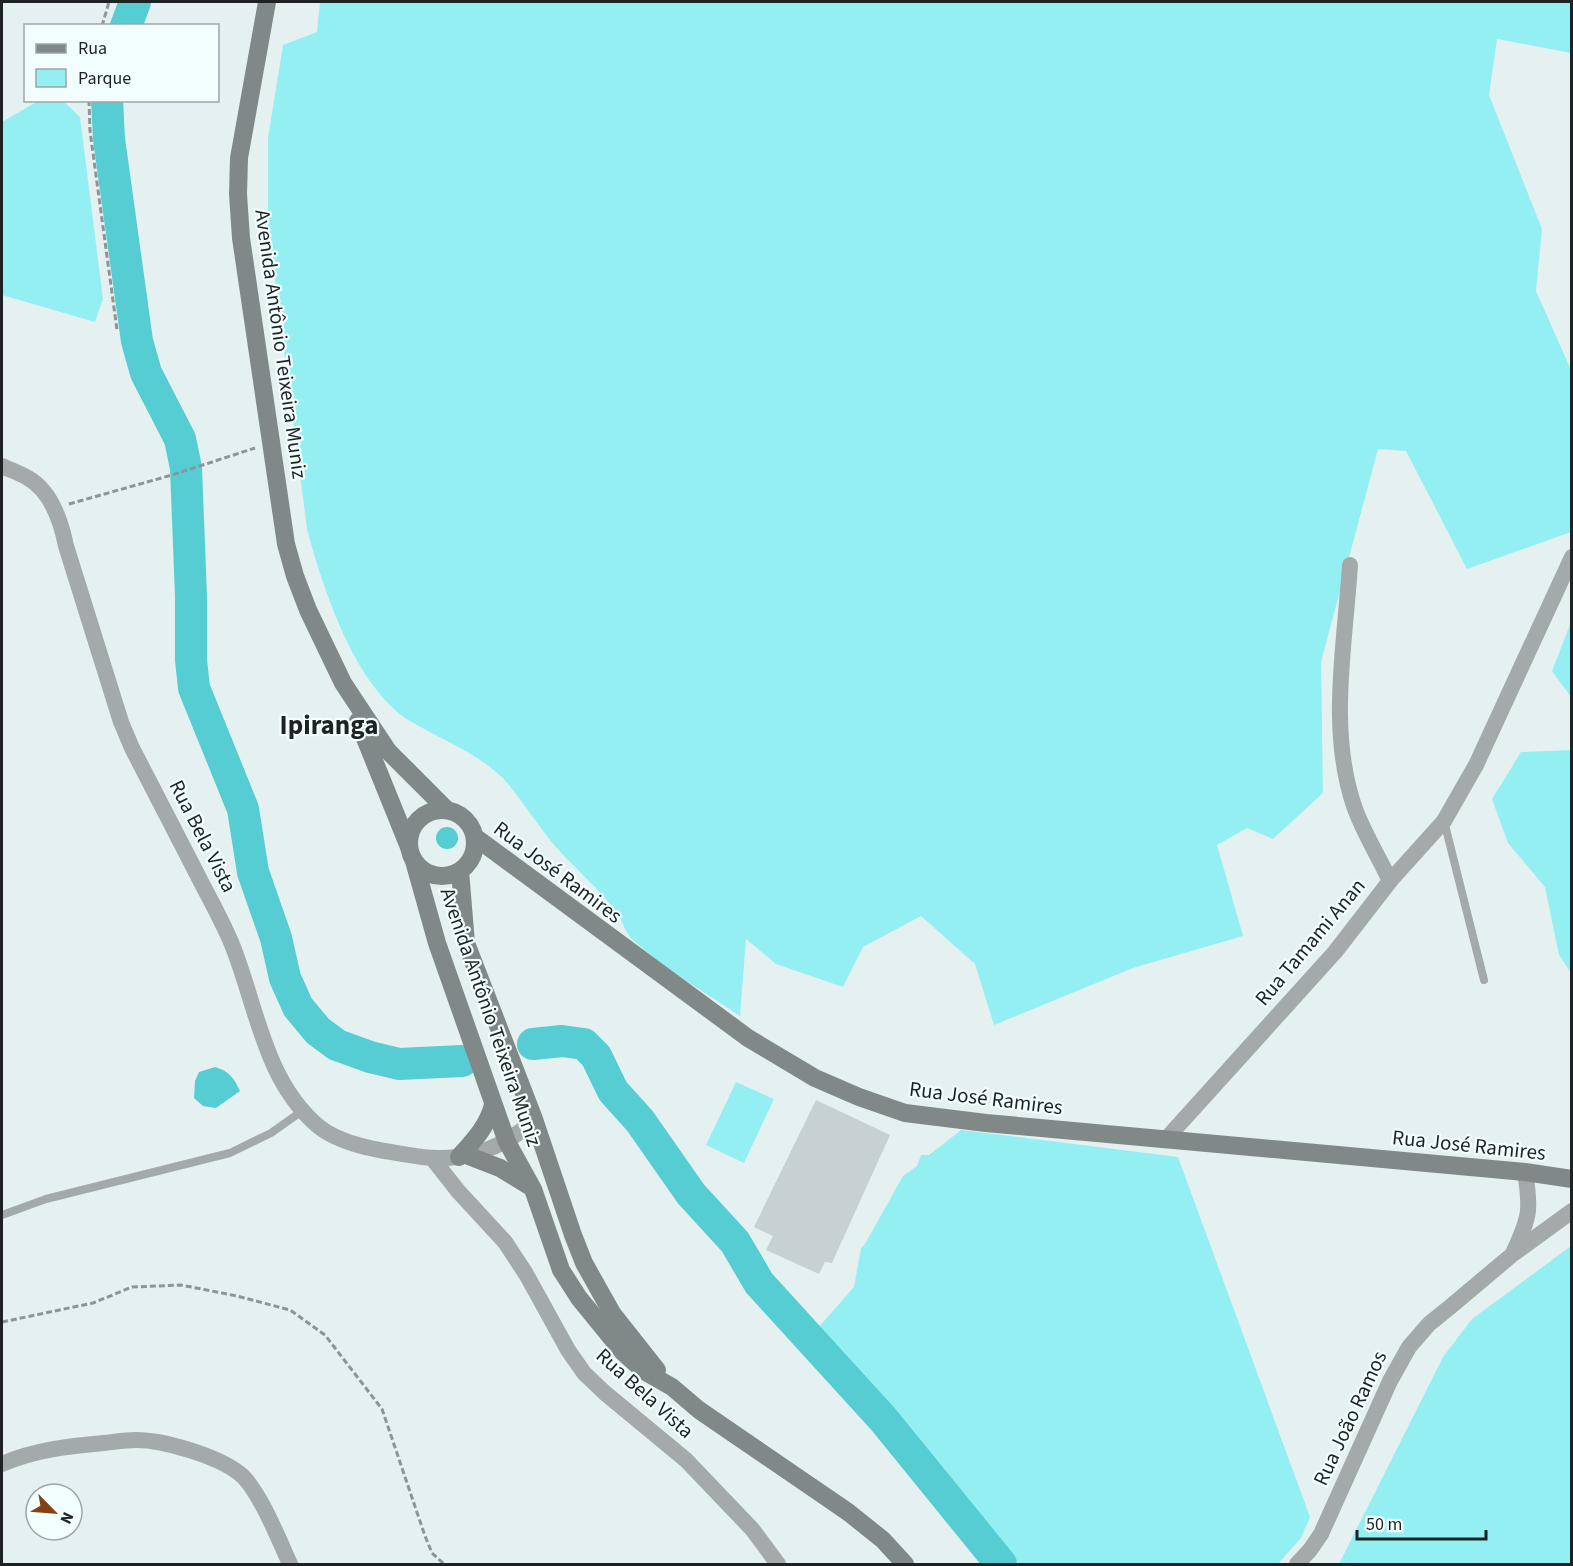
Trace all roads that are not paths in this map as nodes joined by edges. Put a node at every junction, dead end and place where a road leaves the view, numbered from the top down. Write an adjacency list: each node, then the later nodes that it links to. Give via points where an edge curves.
1 (267, 2): 5 (main road, Avenida Antônio Teixeira Muniz, via 239,158 241,238 286,544 313,620)
2 (2, 466): 14 (street, Rua Bela Vista, via 29,478 44,492 62,525 121,722 233,947 262,1039 284,1085)
3 (1572, 557): 7 (street, Rua Tamami Anan, via 1476,765)
4 (1350, 565): 11 (street, via 1341,737 1355,808)
5 (343, 683): 6 (main road, Avenida Antônio Teixeira Muniz, via 388,752); 9 (main road, Avenida Antônio Teixeira Muniz)
6 (447, 810): 8 (main road, Avenida Antônio Teixeira Muniz, via 466,822); 9 (main road, via 423,816 413,828)
7 (1444, 821): 11 (street, Rua Tamami Anan); 12 (lane)
8 (475, 837): 10 (main road, Avenida Antônio Teixeira Muniz, via 473,854); 16 (main road, Rua José Ramires, via 748,1038 815,1078 905,1113)
9 (411, 854): 10 (main road, Avenida Antônio Teixeira Muniz, via 424,871 435,876); 13 (main road, Avenida Antônio Teixeira Muniz)
10 (460, 871): 15 (main road, Avenida Antônio Teixeira Muniz, via 466,942)
11 (1390, 881): 16 (street, Rua Tamami Anan, via 1335,952)
12 (1484, 980)
13 (493, 1105): 17 (main road, Avenida Antônio Teixeira Muniz); 18 (main road, via 489,1120)
14 (302, 1111): 19 (street, Rua Bela Vista, via 320,1128 346,1141); 24 (lane, via 271,1133 230,1153 46,1199)
15 (534, 1119): 17 (street, Rua Bela Vista); 26 (main road, Avenida Antônio Teixeira Muniz, via 584,1263 612,1313)
16 (1166, 1139): 20 (main road, Rua José Ramires)
17 (507, 1142): 18 (street, Rua Bela Vista); 22 (main road, Avenida Antônio Teixeira Muniz)
18 (464, 1156): 19 (street, Rua Bela Vista); 22 (main road, via 500,1168)
19 (432, 1158): 29 (street, Rua Bela Vista, via 505,1242 584,1373 686,1460 752,1529)
20 (1525, 1172): 21 (main road, Rua José Ramires); 25 (street, Rua João Ramos, via 1529,1217)
21 (1572, 1179)
22 (533, 1189): 26 (main road, Avenida Antônio Teixeira Muniz, via 561,1270 579,1298 623,1352 644,1371)
23 (1572, 1211): 25 (street, Rua João Ramos)
24 (2, 1215)
25 (1513, 1254): 31 (street, Rua João Ramos, via 1429,1324 1409,1347 1321,1534)
26 (672, 1387): 30 (main road, Avenida Antônio Teixeira Muniz, via 699,1410 848,1512)
27 (2, 1464): 28 (street, via 24,1455 73,1446 135,1440 168,1443 240,1473 260,1500)
28 (290, 1564)
29 (778, 1564)
30 (905, 1564)
31 (1298, 1564)

